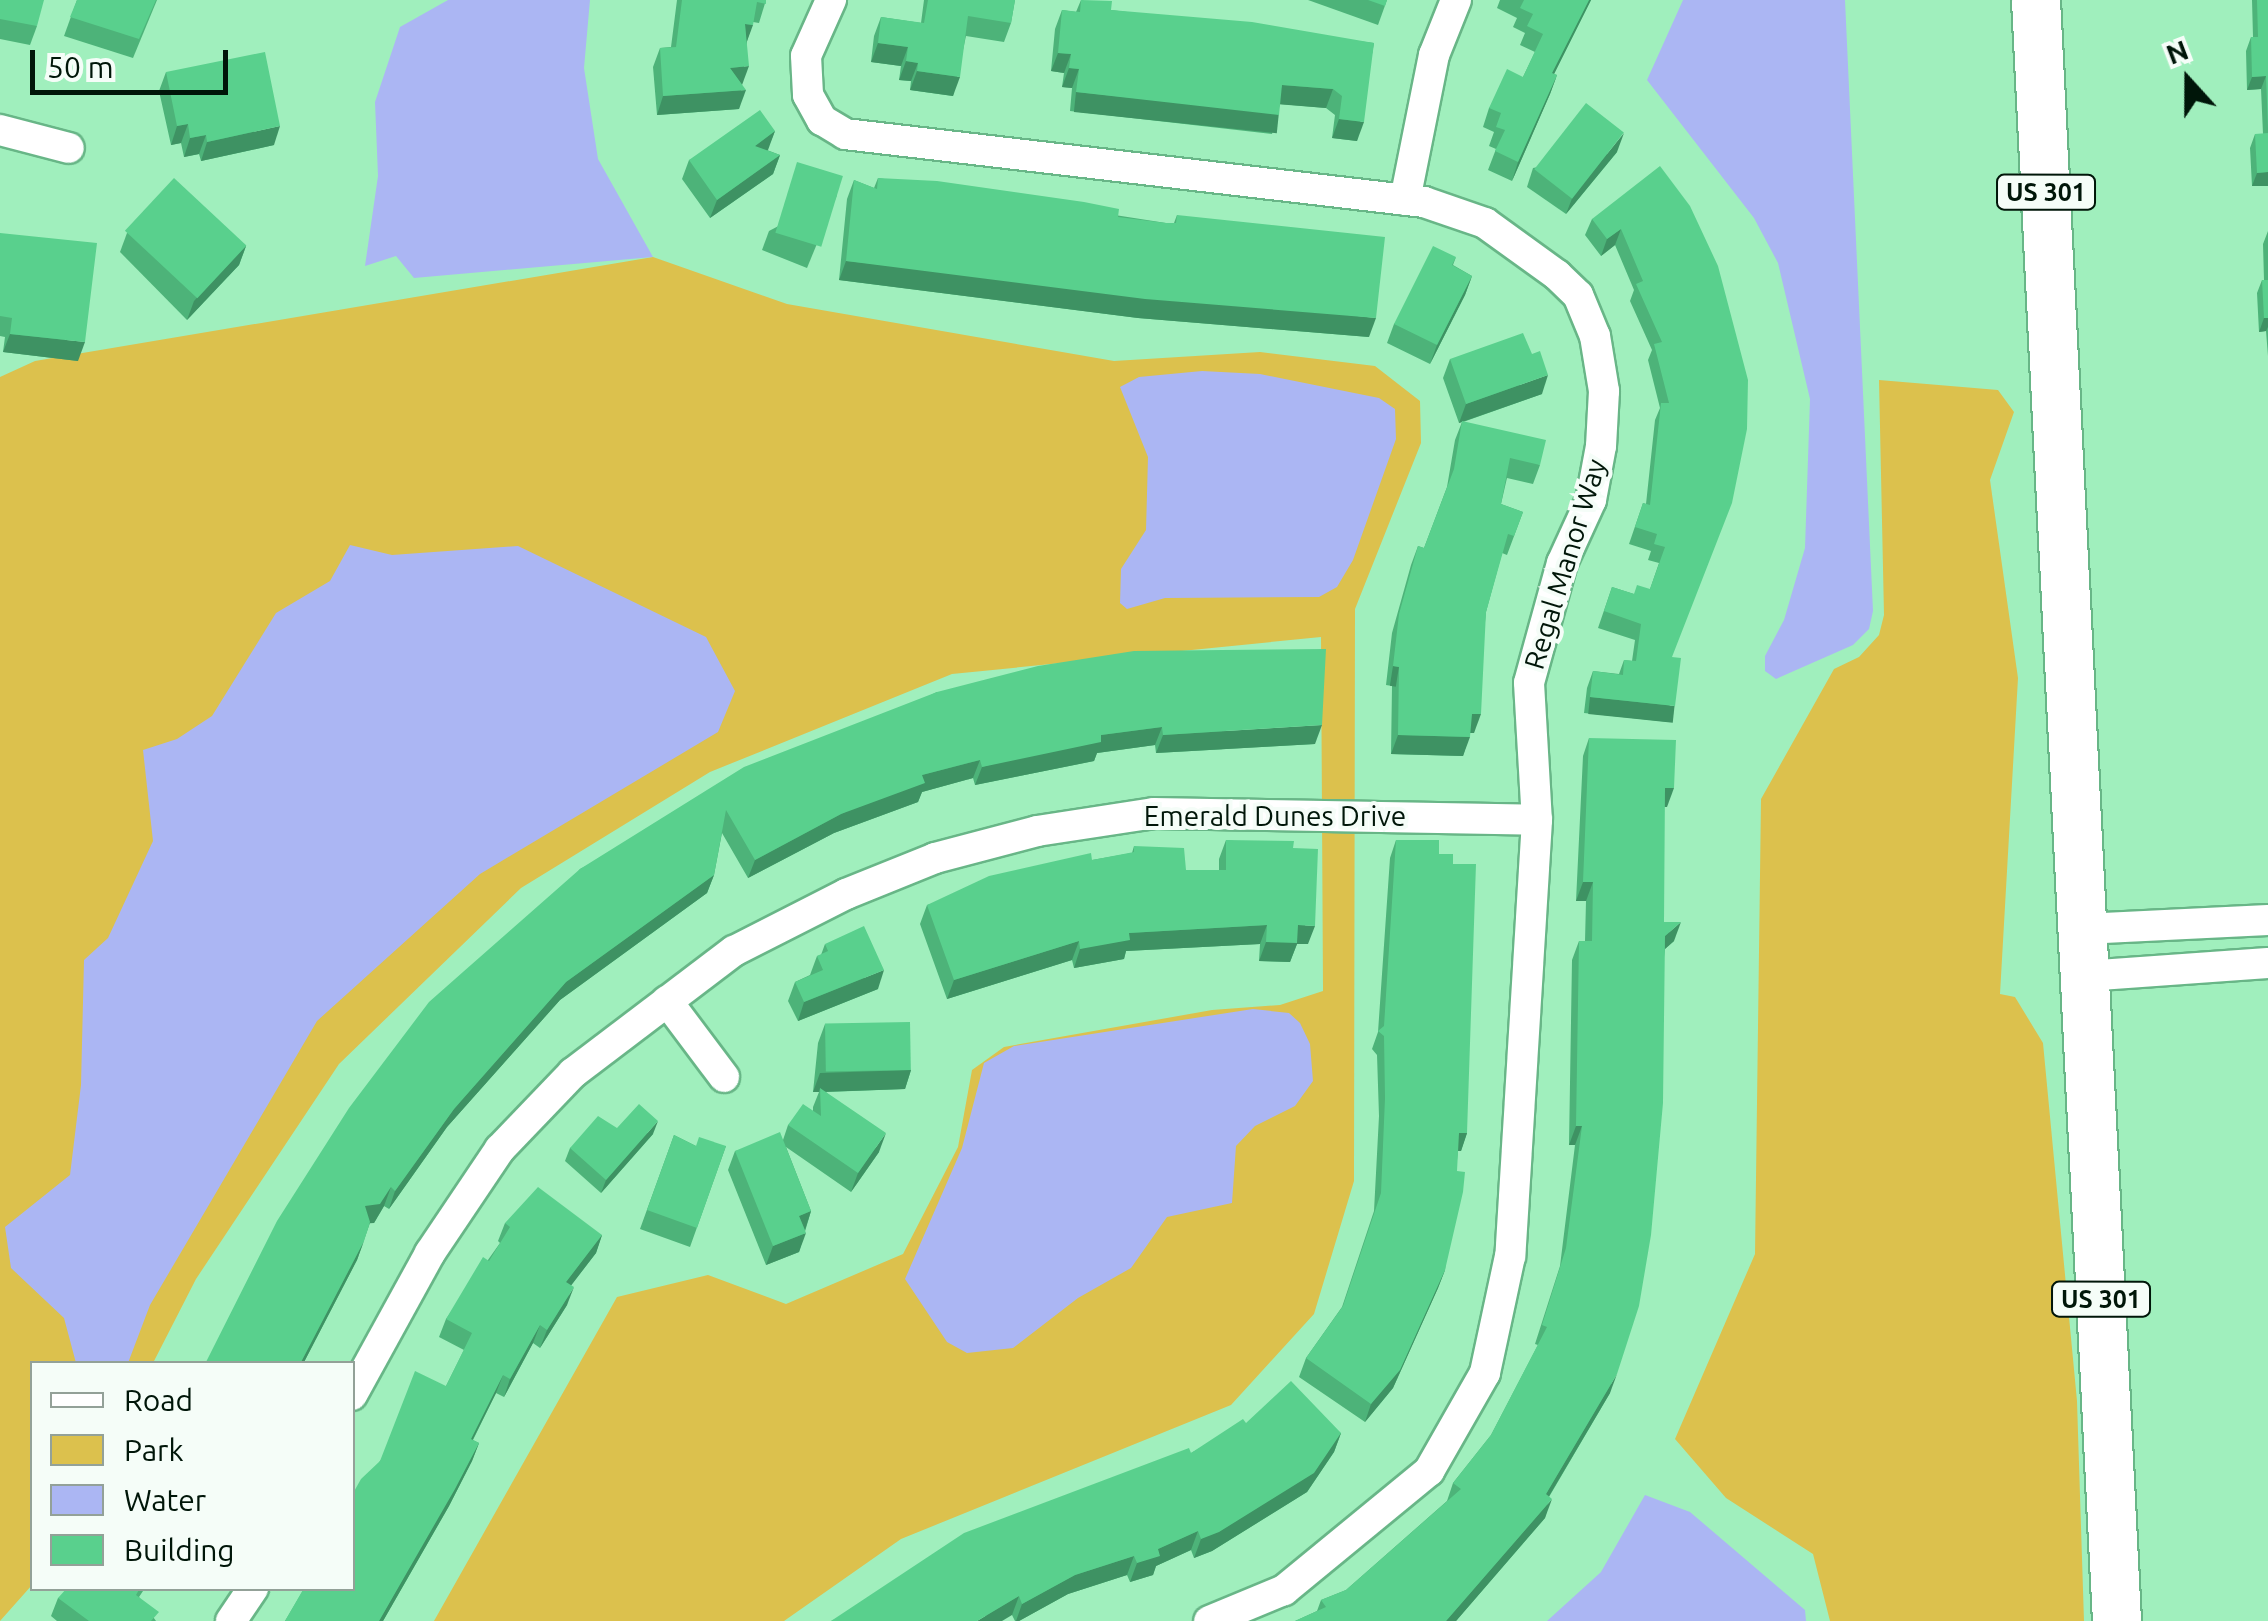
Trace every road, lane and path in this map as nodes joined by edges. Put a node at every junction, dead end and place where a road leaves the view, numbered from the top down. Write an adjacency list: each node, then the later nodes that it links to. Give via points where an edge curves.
1 (831, 0): 6 (street, Regal Manor Way, via 806,56 808,95 822,120 845,134)
2 (1456, 0): 6 (street, via 1434,55)
3 (2036, 0): 9 (main road, US 301)
4 (0, 130): 5 (street)
5 (69, 148)
6 (1405, 200): 7 (street, Regal Manor Way, via 1485,223 1578,295 1595,336 1604,391 1591,500 1562,563 1529,683)
7 (1537, 820): 12 (street, Emerald Dunes Drive, via 1154,813 1037,831 934,858 846,894 734,951); 17 (street, Regal Manor Way, via 1510,1256 1485,1373 1429,1471 1284,1590)
8 (2268, 920): 9 (street)
9 (2083, 930): 11 (main road, US 301)
10 (2268, 963): 11 (street)
11 (2085, 976): 18 (main road, US 301)
12 (667, 1001): 13 (street); 14 (street, Emerald Dunes Drive, via 573,1073 500,1149 430,1253)
13 (724, 1077)
14 (355, 1390)
15 (251, 1591): 16 (street)
16 (231, 1621)
17 (1209, 1621)
18 (2117, 1621)

